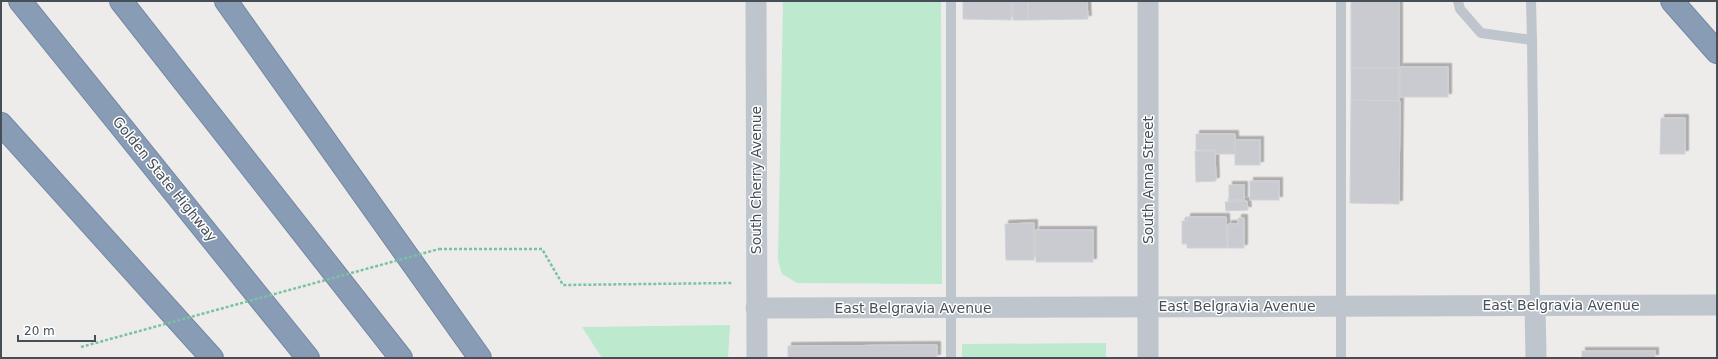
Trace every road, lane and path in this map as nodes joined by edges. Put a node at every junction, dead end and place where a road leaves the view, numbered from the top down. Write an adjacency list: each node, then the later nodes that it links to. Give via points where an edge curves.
1 (20, 1): 23 (highway, Golden State Highway)
2 (121, 1): 24 (highway)
3 (226, 1): 25 (highway)
4 (756, 1): 14 (street, South Cherry Avenue)
5 (951, 1): 20 (lane)
6 (1148, 1): 18 (street, South Anna Street)
7 (1341, 1): 16 (lane)
8 (1458, 1): 11 (lane, via 1460,9 1481,33)
9 (1531, 1): 11 (lane)
10 (1672, 1): 12 (highway)
11 (1532, 40): 17 (lane)
12 (1717, 52)
13 (1, 124): 22 (highway)
14 (756, 283): 19 (street, South Cherry Avenue); 21 (path, bridge, via 563,285 542,249 439,249)
15 (1717, 305): 17 (street, East Belgravia Avenue)
16 (1341, 306): 17 (street, East Belgravia Avenue); 18 (street, East Belgravia Avenue); 29 (lane)
17 (1536, 306): 30 (street)
18 (1148, 307): 20 (street, East Belgravia Avenue); 28 (street, South Anna Street)
19 (756, 308): 20 (street, East Belgravia Avenue); 26 (street, South Cherry Avenue)
20 (952, 308): 27 (lane)
21 (81, 347)
22 (212, 358)
23 (308, 358)
24 (401, 358)
25 (480, 358)
26 (757, 358)
27 (951, 358)
28 (1148, 358)
29 (1341, 358)
30 (1536, 358)

